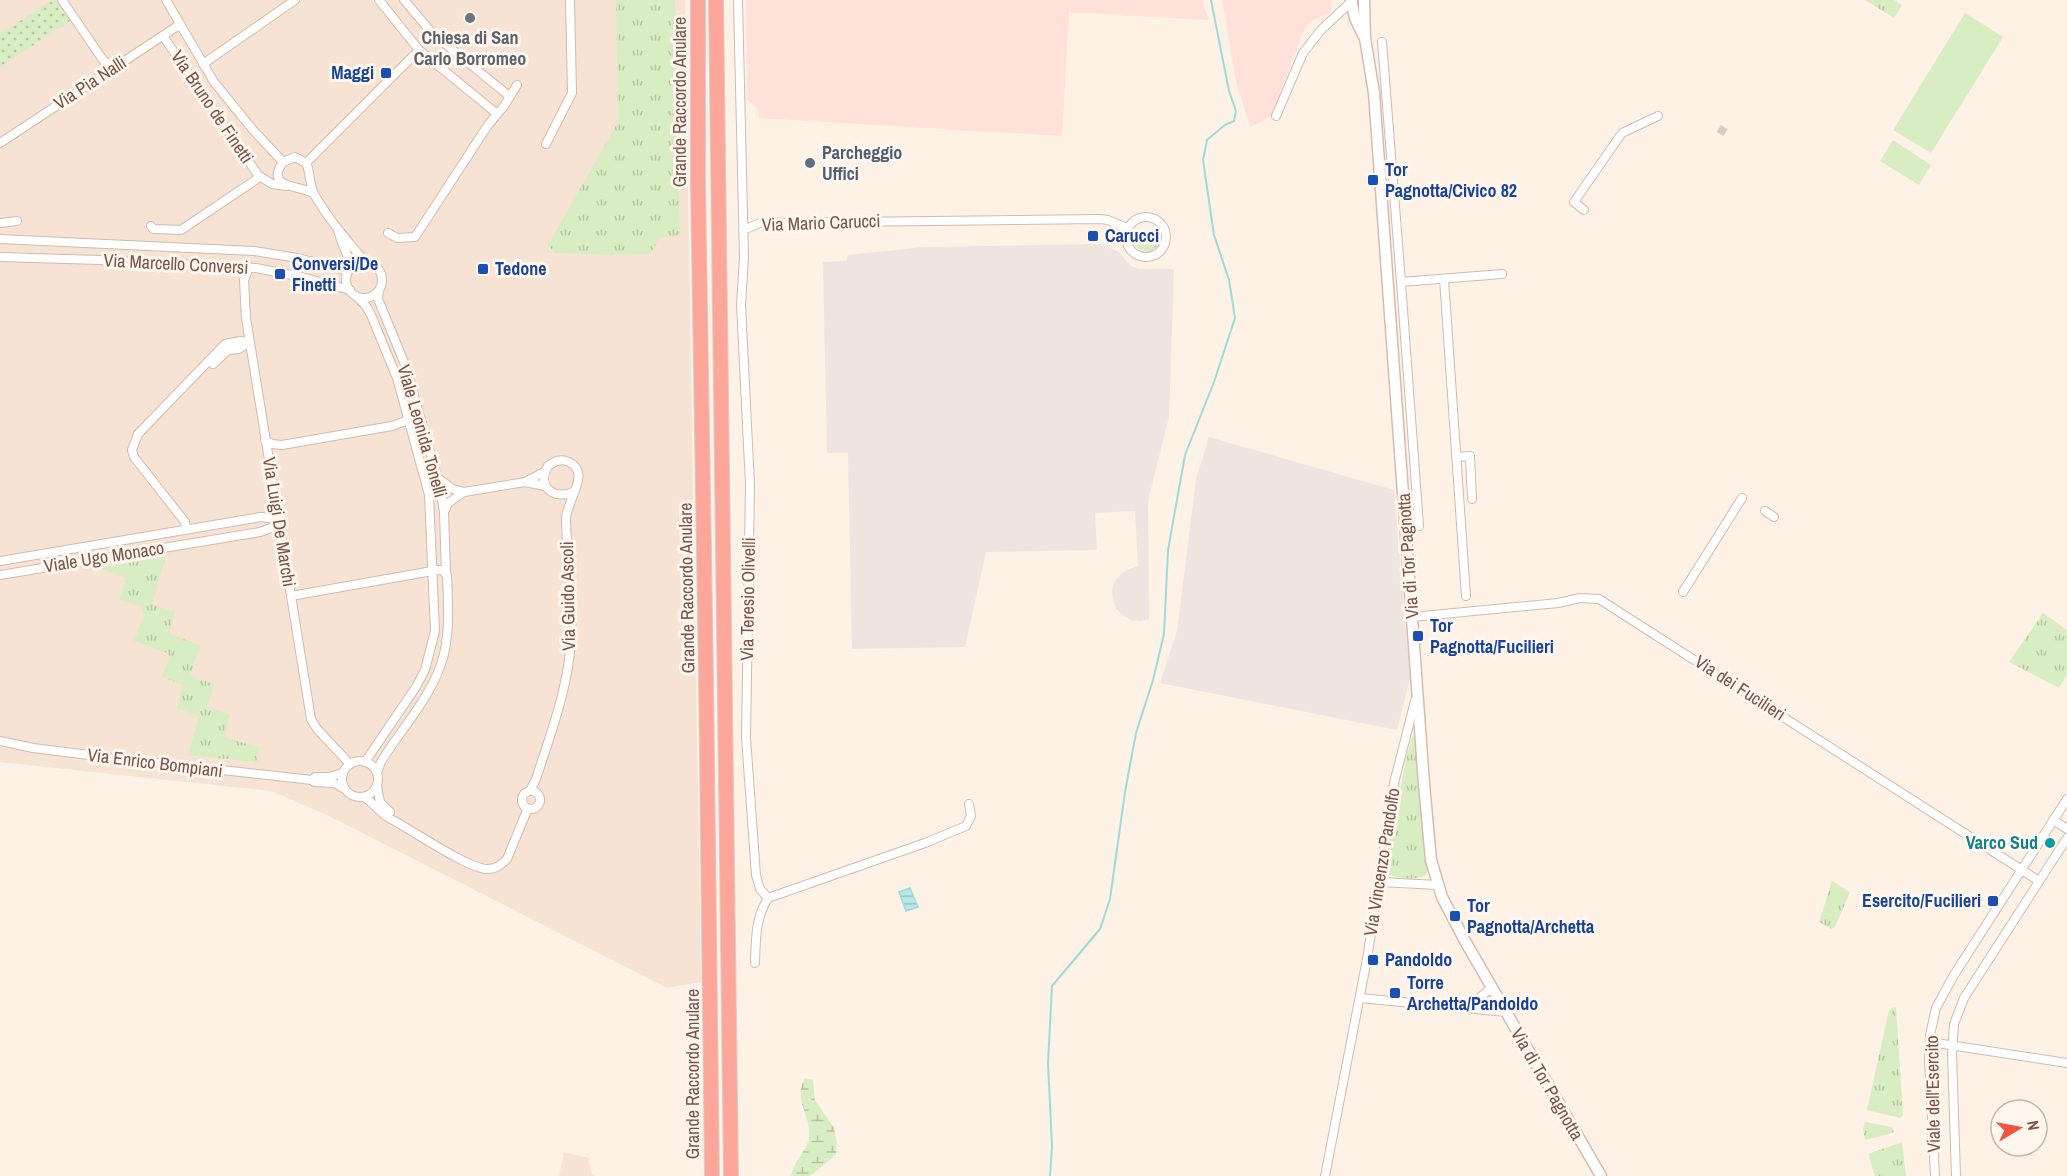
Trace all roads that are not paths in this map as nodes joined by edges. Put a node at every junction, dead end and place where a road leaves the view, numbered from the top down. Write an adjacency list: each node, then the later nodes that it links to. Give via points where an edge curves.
1 (62, 0): 18 (street, via 103,60)
2 (166, 0): 12 (street, Via Bruno de Finetti)
3 (295, 0): 17 (street)
4 (379, 0): 16 (street)
5 (404, 0): 20 (street, via 432,33)
6 (570, 0): 25 (street, via 571,97)
7 (698, 0): 118 (highway, Grande Raccordo Anulare)
8 (716, 0): 119 (highway, Grande Raccordo Anulare)
9 (738, 0): 39 (street, Via Mario Carucci)
10 (1364, 0): 14 (street, Via di Tor Pagnotta)
11 (1352, 1): 14 (street, Via di Tor Pagnotta); 22 (street, via 1303,53)
12 (181, 26): 13 (street, Via Pia Nalli); 17 (street, Via Bruno de Finetti)
13 (163, 36): 18 (street, Via Pia Nalli); 28 (street, Via Bruno de Finetti)
14 (1365, 38): 86 (street, Via di Tor Pagnotta, via 1374,93)
15 (1382, 42): 48 (street)
16 (419, 50): 21 (street); 27 (street)
17 (203, 64): 26 (street, Via Bruno de Finetti, via 229,101)
18 (114, 66): 24 (street, Via Pia Nalli)
19 (517, 85): 20 (street)
20 (509, 96): 21 (street)
21 (496, 113): 40 (street, via 415,237)
22 (1276, 116)
23 (1658, 116): 33 (street, via 1622,133 1574,202)
24 (0, 143)
25 (546, 144)
26 (283, 162): 27 (street, Via Bruno de Finetti, via 295,157); 30 (street, Via Bruno de Finetti, via 278,170 280,180)
27 (306, 163): 29 (street, Via Bruno de Finetti)
28 (260, 177): 30 (street, Via Bruno de Finetti); 36 (street, Via Bruno de Finetti, via 181,230)
29 (309, 177): 31 (street); 32 (street, Via Bruno de Finetti)
30 (287, 186): 31 (street, Via Bruno de Finetti)
31 (301, 187): 32 (street, Via Bruno de Finetti)
32 (313, 193): 38 (street, Via Bruno de Finetti)
33 (1584, 210)
34 (17, 221): 35 (street)
35 (0, 223)
36 (151, 226)
37 (1127, 228): 37 (street, via 1127,244 1136,255 1151,257 1163,248 1166,232 1156,219 1139,218); 39 (street, Via Mario Carucci, via 1093,219 760,222)
38 (338, 230): 43 (street, Via Bruno de Finetti); 45 (street, Via Bruno de Finetti, via 348,251)
39 (743, 230): 109 (street, Via Teresio Olivelli, via 741,313 750,485 746,738 756,875)
40 (388, 233)
41 (0, 239): 45 (street, Via Marcello Conversi, via 254,251)
42 (0, 257): 44 (street, Via Marcello Conversi)
43 (365, 262): 45 (street); 50 (street, via 375,265 381,274)
44 (249, 267): 49 (street, Via Marcello Conversi, via 294,274); 52 (street, Via Luigi De Marchi, via 243,301)
45 (350, 269): 49 (street, via 346,280)
46 (1502, 274): 47 (street)
47 (1444, 279): 48 (street); 56 (street)
48 (1401, 282): 71 (street)
49 (350, 290): 51 (street)
50 (379, 291): 51 (street, via 369,297); 54 (street, Viale Leonida Tonelli, via 378,298 406,367)
51 (357, 297): 53 (street, Viale Leonida Tonelli, via 371,315 397,378)
52 (249, 342): 55 (street, Via Luigi De Marchi); 73 (street, via 225,344 135,438 134,457 184,522)
53 (409, 420): 54 (street); 55 (street, via 282,446); 80 (street, Viale Leonida Tonelli, via 429,495)
54 (422, 423): 58 (street, Viale Leonida Tonelli)
55 (265, 440): 70 (street, Via Luigi De Marchi)
56 (1456, 457): 65 (street, via 1470,456); 85 (street)
57 (544, 472): 59 (street); 60 (street); 62 (street, via 560,460 573,465 579,478)
58 (438, 478): 61 (street); 67 (street, Viale Leonida Tonelli)
59 (525, 482): 60 (street); 61 (street)
60 (545, 486): 63 (street)
61 (464, 492): 67 (street, via 448,503)
62 (573, 492): 63 (street); 68 (street, Via Guido Ascoli)
63 (555, 495): 68 (street, Via Guido Ascoli)
64 (1742, 498): 83 (street)
65 (1472, 499)
66 (1765, 511): 69 (street)
67 (444, 512): 82 (street, Viale Leonida Tonelli)
68 (566, 516): 96 (street, Via Guido Ascoli, via 571,640 562,695)
69 (1774, 517)
70 (279, 522): 72 (street, Viale Ugo Monaco, via 261,517); 75 (street, Viale Ugo Monaco, via 267,530); 84 (street, Via Luigi De Marchi)
71 (1419, 526)
72 (205, 527): 73 (street, Viale Ugo Monaco); 75 (street)
73 (186, 530): 74 (street, Viale Ugo Monaco)
74 (133, 539): 76 (street, Viale Ugo Monaco); 77 (street)
75 (208, 540): 77 (street, Viale Ugo Monaco)
76 (59, 551): 78 (street, Viale Ugo Monaco); 79 (street)
77 (135, 552): 79 (street, Viale Ugo Monaco)
78 (0, 561)
79 (61, 564): 81 (street, Viale Ugo Monaco)
80 (434, 572): 82 (street, via 442,570); 84 (street); 89 (street, Viale Leonida Tonelli, via 435,631 425,670)
81 (0, 575)
82 (447, 575): 92 (street, Viale Leonida Tonelli, via 449,624 437,675)
83 (1683, 592)
84 (291, 596): 90 (street, Via Luigi De Marchi, via 311,719)
85 (1466, 596)
86 (1412, 617): 87 (street, Via di Tor Pagnotta); 105 (street, Via dei Fucilieri, via 1599,599)
87 (1418, 691): 107 (street, Via Vincenzo Pandolfo, via 1394,783); 108 (street, Via di Tor Pagnotta, via 1429,838)
88 (0, 741): 93 (street, Via Enrico Bompiani)
89 (365, 762): 90 (street); 92 (street)
90 (350, 764): 91 (street)
91 (343, 773): 93 (street, Via Enrico Bompiani); 95 (street)
92 (377, 773): 94 (street)
93 (312, 780): 95 (street, Via Enrico Bompiani)
94 (377, 786): 97 (street); 101 (street, via 380,802)
95 (345, 789): 97 (street, via 353,796)
96 (533, 792): 100 (street, via 523,798); 100 (street, via 540,800 534,809)
97 (364, 797): 101 (street)
98 (2067, 799): 102 (street, Viale dell'Esercito)
99 (969, 804): 109 (street, via 970,819 962,828)
100 (528, 808): 101 (street, via 507,859 488,869 465,861)
101 (393, 819)
102 (2053, 820): 103 (street); 105 (street, Viale dell'Esercito)
103 (2067, 829)
104 (2067, 838): 106 (street, Viale dell'Esercito)
105 (2021, 870): 106 (street, Via dei Fucilieri); 115 (street, Viale dell'Esercito, via 1941,997 1933,1016)
106 (2039, 881): 116 (street, Viale dell'Esercito, via 1961,1003)
107 (1380, 882): 108 (street); 112 (street, Via Vincenzo Pandolfo)
108 (1438, 885): 111 (street, Via di Tor Pagnotta)
109 (768, 898): 110 (street, via 756,923)
110 (755, 963)
111 (1491, 987): 113 (street); 114 (street, Via di Tor Pagnotta)
112 (1360, 999): 113 (street); 120 (street, Via Vincenzo Pandolfo)
113 (1467, 1009): 114 (street)
114 (1506, 1012): 121 (street, Via di Tor Pagnotta)
115 (1930, 1042): 116 (street); 122 (street, Viale dell'Esercito)
116 (1952, 1044): 117 (street); 123 (street, Viale dell'Esercito)
117 (2067, 1063)
118 (712, 1176)
119 (731, 1176)
120 (1325, 1176)
121 (1601, 1176)
122 (1935, 1176)
123 (1956, 1176)

